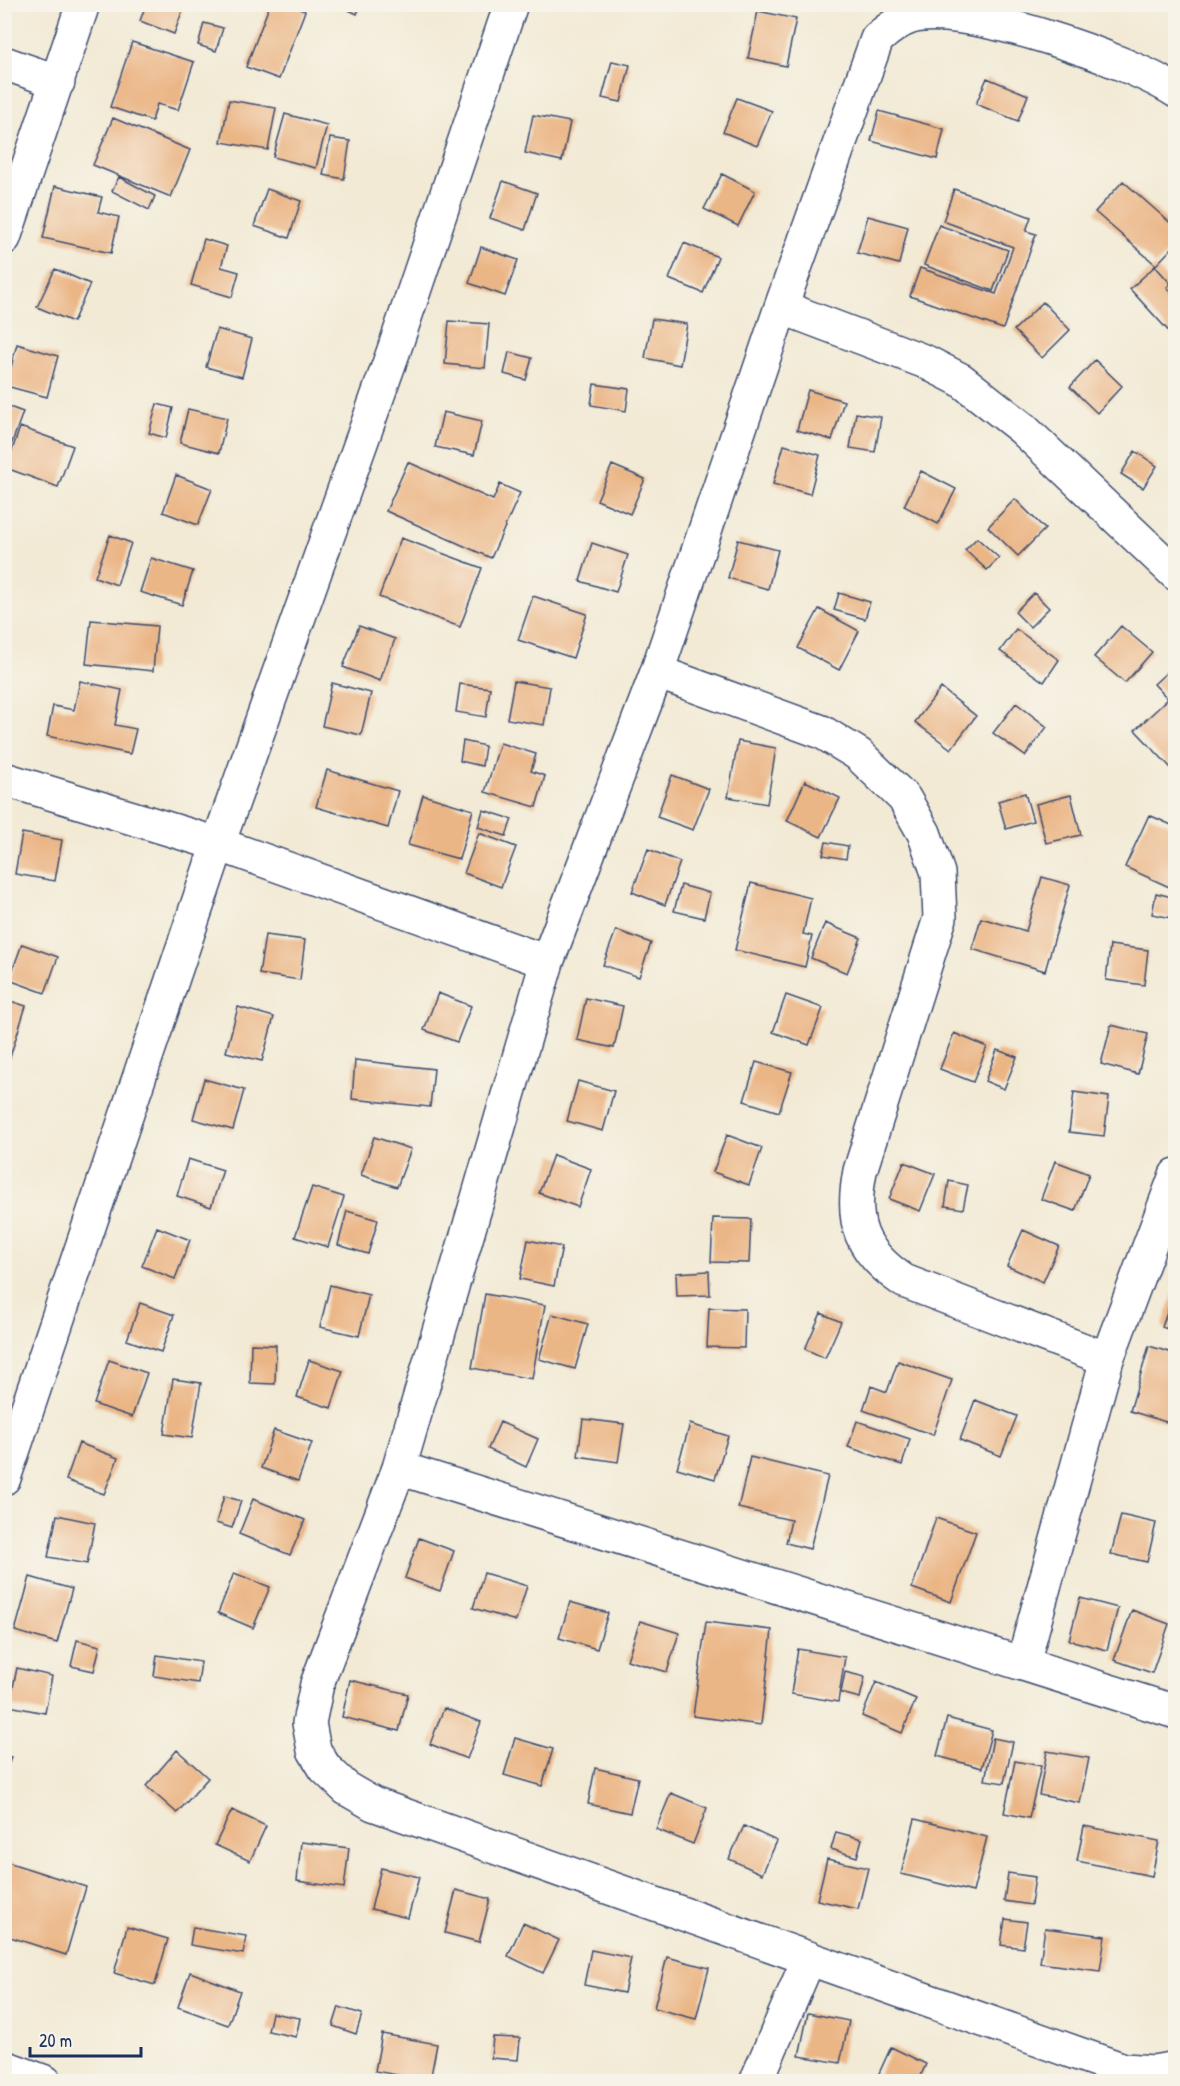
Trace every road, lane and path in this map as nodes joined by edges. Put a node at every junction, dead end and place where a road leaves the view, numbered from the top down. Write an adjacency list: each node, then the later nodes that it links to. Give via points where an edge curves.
1 (83, 4): 4 (street)
2 (511, 4): 11 (street, via 390,362)
3 (4, 63): 4 (street)
4 (58, 82): 6 (street)
5 (1176, 91): 7 (street, via 1114,59 970,17 932,14 911,17 892,26 877,39)
6 (4, 238)
7 (781, 307): 8 (street, via 926,362 961,380 1022,428); 9 (street)
8 (1176, 574)
9 (657, 672): 12 (street); 14 (street, via 822,732 858,754 904,798 938,873 940,918 855,1193 855,1216 864,1243 882,1266 904,1281)
10 (4, 779): 11 (street)
11 (218, 844): 12 (street); 16 (street)
12 (547, 962): 15 (street)
13 (1176, 1175): 14 (street)
14 (1107, 1359): 17 (street)
15 (399, 1468): 17 (street); 19 (street, via 317,1684 309,1723 314,1750 325,1768 347,1789 373,1804)
16 (4, 1478)
17 (1023, 1663): 18 (street)
18 (1176, 1712)
19 (809, 1958): 21 (street, via 1124,2070 1154,2072); 23 (street)
20 (4, 2067): 22 (street)
21 (1176, 2068)
22 (45, 2082)
23 (756, 2082)

